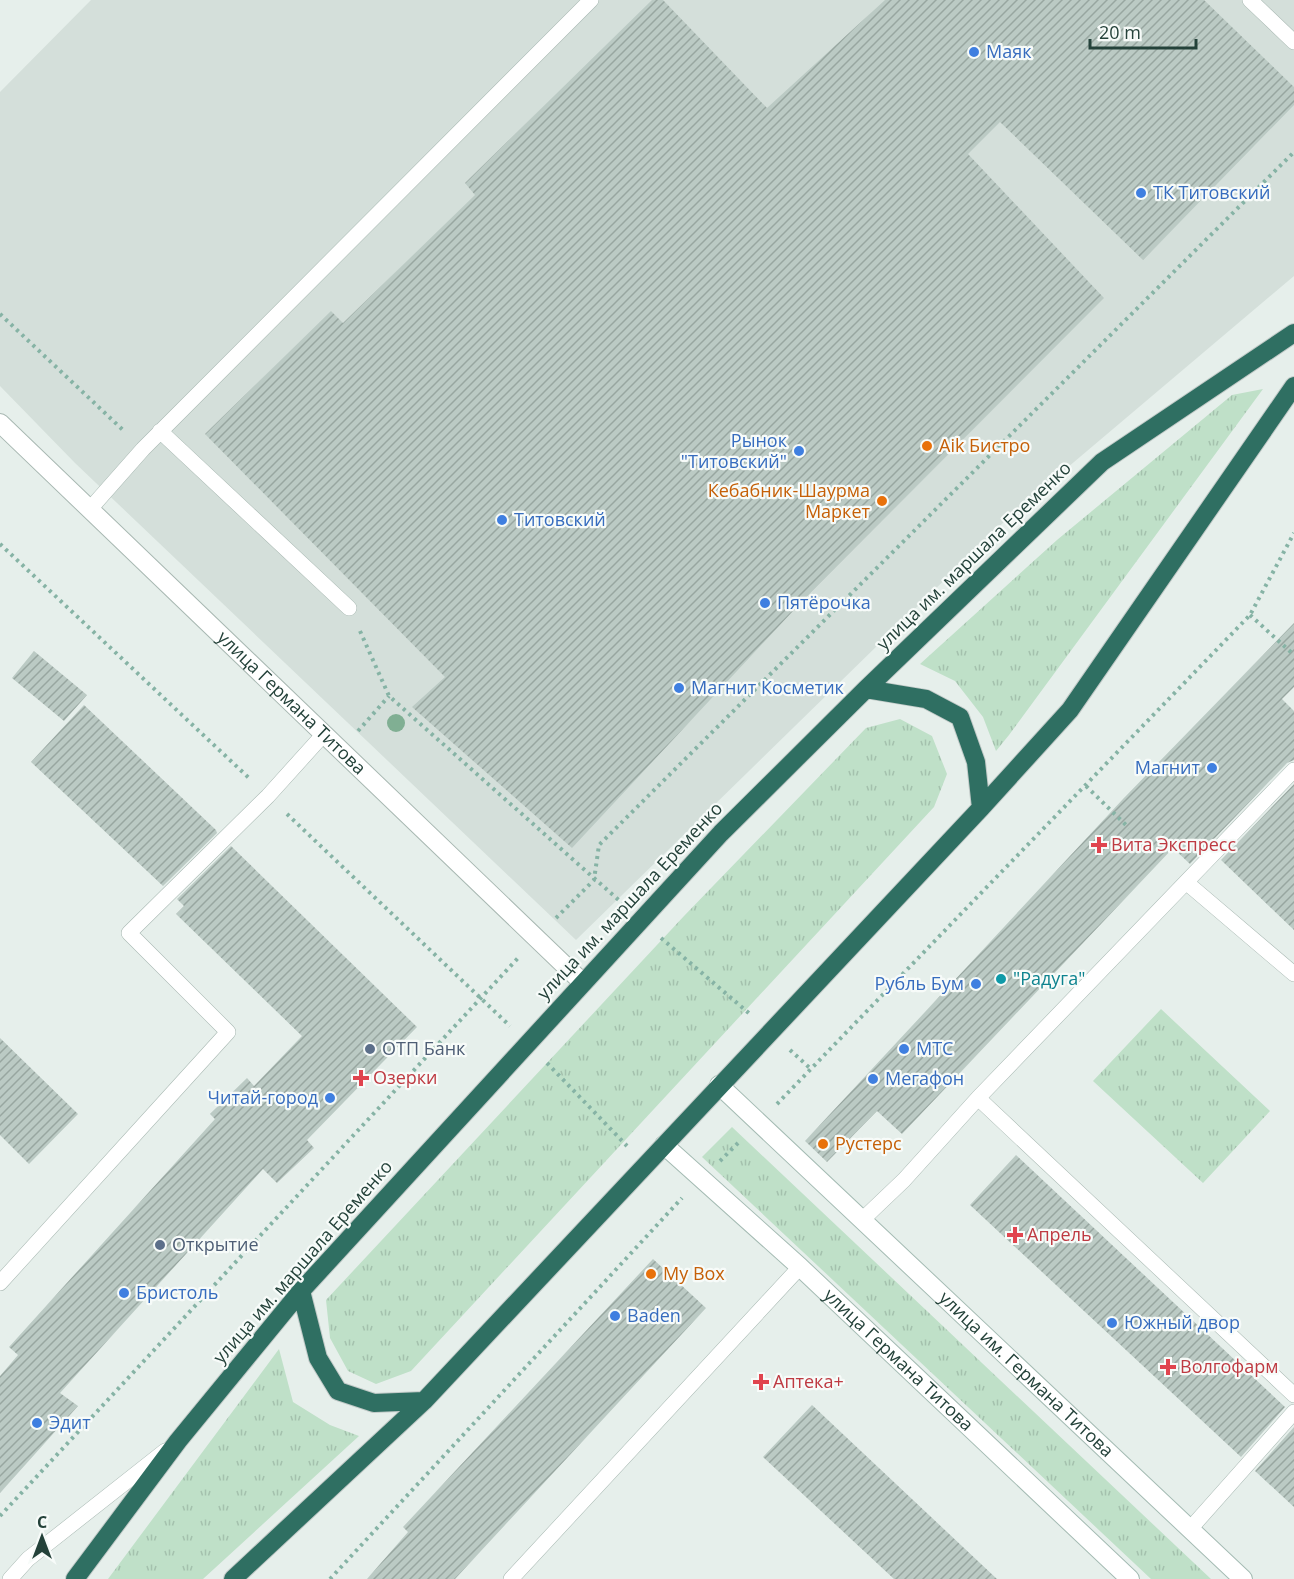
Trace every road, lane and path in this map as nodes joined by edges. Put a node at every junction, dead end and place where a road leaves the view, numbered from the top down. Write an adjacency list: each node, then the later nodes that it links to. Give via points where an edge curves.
1 (591, 0): 9 (lane)
2 (1250, 0): 3 (lane)
3 (1294, 42)
4 (1294, 152): 24 (path, via 599,845)
5 (0, 314): 10 (path)
6 (1294, 333): 17 (highway, улица им. маршала Еременко, via 1102,462)
7 (1294, 386): 22 (highway, via 1070,710)
8 (0, 423): 11 (street, улица Германа Титова)
9 (160, 431): 10 (lane); 14 (lane)
10 (143, 449): 11 (lane)
11 (90, 509): 18 (street, улица Германа Титова)
12 (1294, 533): 15 (path)
13 (0, 544): 21 (path)
14 (349, 608): 24 (path, via 389,696)
15 (1250, 615): 16 (path); 20 (path)
16 (1294, 656)
17 (866, 689): 22 (highway, via 926,699 960,717 976,762); 26 (highway, улица им. маршала Еременко)
18 (323, 735): 21 (lane); 27 (street, улица Германа Титова)
19 (1294, 770): 25 (lane)
20 (1086, 786): 23 (path); 33 (path)
21 (268, 796): 30 (path); 43 (lane, via 129,933 228,1032)
22 (981, 808): 31 (highway)
23 (1129, 828)
24 (594, 880): 26 (path); 27 (path)
25 (1187, 883): 28 (lane); 35 (lane)
26 (641, 919): 29 (highway, улица им. маршала Еременко); 31 (path)
27 (537, 938): 29 (street, улица Германа Титова); 30 (path)
28 (1293, 972)
29 (582, 982): 32 (highway, улица им. маршала Еременко)
30 (481, 996): 32 (path); 49 (path)
31 (771, 1032): 33 (path); 34 (highway)
32 (527, 1043): 38 (path); 44 (highway, улица им. маршала Еременко)
33 (812, 1070): 36 (path)
34 (719, 1085): 36 (street); 37 (highway)
35 (978, 1098): 41 (lane); 45 (lane)
36 (759, 1123): 39 (path); 41 (street)
37 (664, 1145): 38 (highway); 39 (street, улица Германа Титова)
38 (645, 1164): 40 (path); 46 (highway)
39 (701, 1179): 40 (path); 42 (street, улица Германа Титова)
40 (680, 1200): 54 (path)
41 (862, 1220): 50 (street, улица им. Германа Титова)
42 (800, 1267): 55 (lane); 56 (street, улица Германа Титова)
43 (0, 1283)
44 (301, 1291): 46 (highway, via 318,1358 338,1391 374,1402); 48 (highway, улица им. маршала Еременко)
45 (1294, 1395)
46 (424, 1401): 53 (highway)
47 (1294, 1412): 50 (lane)
48 (178, 1441): 51 (lane, via 28,1559); 52 (highway, улица им. маршала Еременко)
49 (0, 1516)
50 (1190, 1529): 57 (street)
51 (10, 1579)
52 (75, 1579)
53 (233, 1579)
54 (330, 1579)
55 (511, 1579)
56 (1130, 1579)
57 (1243, 1579)

